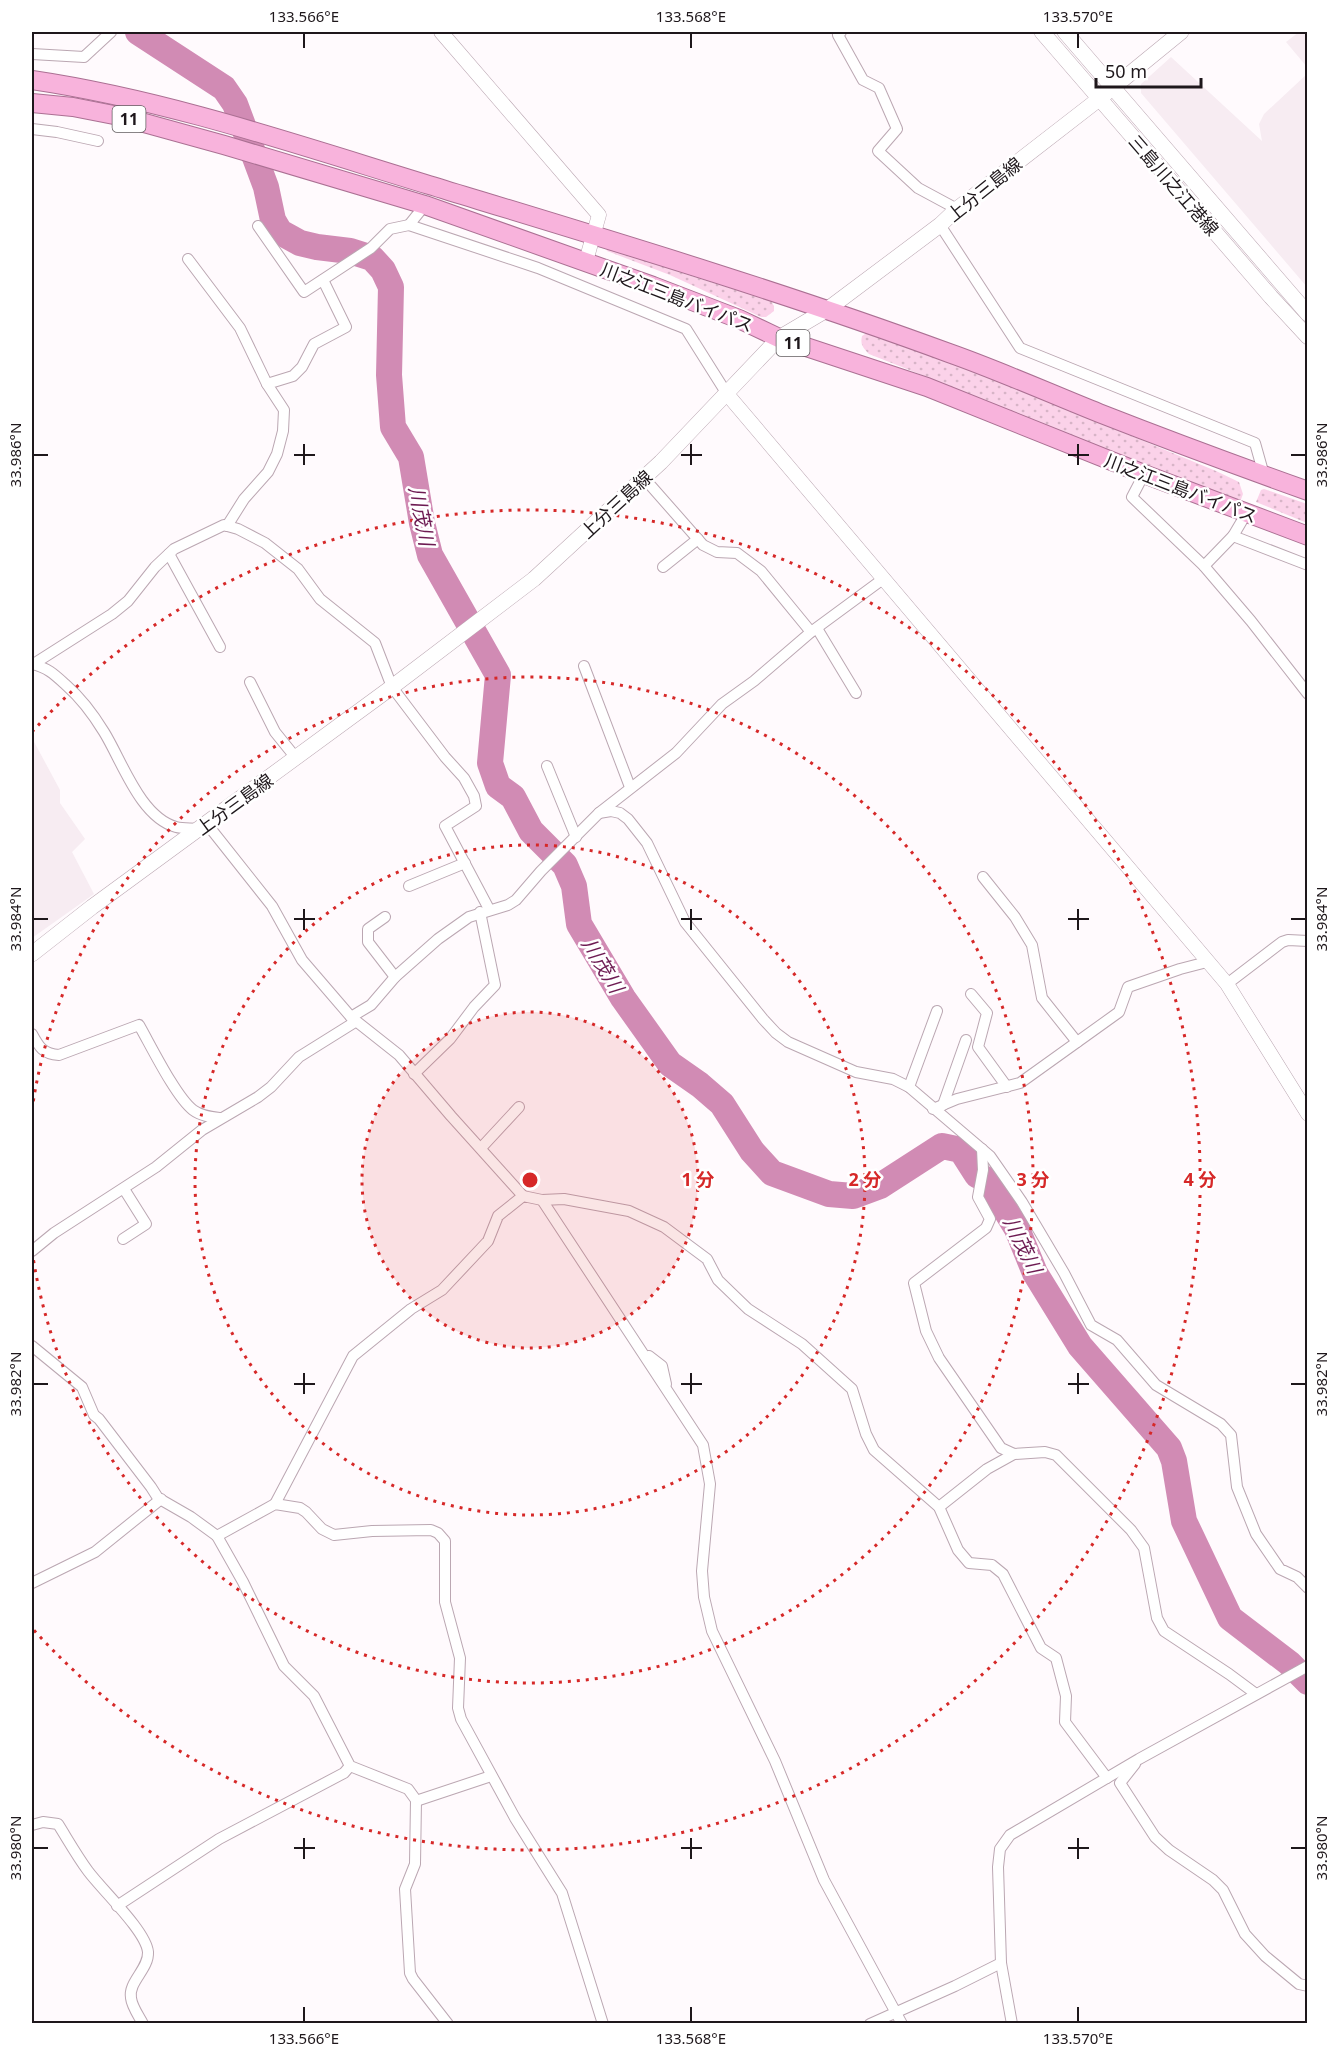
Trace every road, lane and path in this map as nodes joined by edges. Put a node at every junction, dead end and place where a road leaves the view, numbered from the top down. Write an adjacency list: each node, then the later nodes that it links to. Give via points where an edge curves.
1 (111, 32): 7 (street, via 84,57)
2 (441, 32): 19 (street, via 600,215)
3 (841, 32): 15 (street, via 838,36 863,80 879,87 897,129 878,151 918,188)
4 (1042, 32): 10 (main road, 三島川之江港線)
5 (1065, 32): 9 (main road, 三島川之江港線)
6 (1181, 32): 9 (main road, 上分三島線)
7 (32, 54)
8 (32, 80): 19 (highway, 川之江三島バイパス / 11, via 81,87 220,122)
9 (1112, 87): 10 (main road, 上分三島線); 24 (main road, 三島川之江港線)
10 (1099, 99): 15 (main road, 上分三島線); 25 (main road, 三島川之江港線)
11 (32, 103): 14 (highway, 川之江三島バイパス / 11, via 119,116)
12 (32, 129): 13 (street)
13 (98, 141)
14 (425, 205): 16 (street); 21 (highway, 川之江三島バイパス / 11)
15 (957, 209): 17 (main road, 上分三島線)
16 (409, 225): 22 (street, via 390,229 371,248); 28 (street, via 538,268 686,329)
17 (940, 225): 23 (main road, 上分三島線); 30 (street, via 1020,348 1255,443)
18 (258, 226): 22 (street, via 304,292)
19 (594, 235): 21 (street); 23 (highway, 川之江三島バイパス / 11)
20 (188, 259): 27 (street, via 240,328)
21 (586, 261): 26 (highway, 川之江三島バイパス / 11)
22 (323, 280): 27 (street, via 346,327 314,344 293,376)
23 (828, 309): 26 (main road, 上分三島線); 30 (highway, 川之江三島バイパス / 11)
24 (1308, 314)
25 (1308, 337)
26 (779, 338): 28 (main road, 上分三島線); 29 (highway, 川之江三島バイパス / 11, via 927,387)
27 (267, 384): 34 (street, via 284,410 277,454)
28 (727, 394): 31 (main road, 上分三島線); 42 (street)
29 (1144, 474): 33 (highway, 川之江三島バイパス / 11); 40 (street, via 1132,497)
30 (1264, 475): 32 (highway, 川之江三島バイパス / 11)
31 (644, 478): 37 (street); 48 (main road, 上分三島線, via 534,579)
32 (1308, 489)
33 (1246, 513): 35 (street); 36 (highway, 川之江三島バイパス / 11)
34 (227, 526): 38 (street); 48 (street, via 265,543 298,568 320,598 375,643)
35 (1233, 536): 39 (street); 40 (street)
36 (1308, 536)
37 (698, 539): 41 (street); 43 (street, via 717,552 737,553 761,571)
38 (169, 554): 44 (street); 45 (street, via 112,614)
39 (1308, 565)
40 (1204, 566): 50 (street)
41 (663, 567)
42 (883, 579): 43 (street); 64 (street)
43 (814, 631): 49 (street); 53 (street, via 722,704 676,753)
44 (220, 647)
45 (32, 664): 55 (street, via 46,667 84,702 148,808 175,826)
46 (584, 666): 53 (street)
47 (250, 682): 51 (street, via 275,732)
48 (392, 687): 51 (main road, 上分三島線); 57 (street, via 474,796 476,806 445,826)
49 (855, 693)
50 (1308, 694)
51 (296, 758): 55 (main road, 上分三島線)
52 (547, 766): 56 (street)
53 (630, 787): 54 (street)
54 (599, 813): 56 (street); 75 (street, via 611,811 628,819 647,843 685,922 776,1033 856,1072 893,1079)
55 (203, 827): 63 (main road, 上分三島線); 69 (street, via 272,906 302,960)
56 (576, 837): 60 (street, via 516,900)
57 (465, 863): 59 (street); 60 (street)
58 (983, 877): 72 (street, via 1032,945 1042,998)
59 (409, 886)
60 (485, 911): 65 (street, via 469,917 438,939); 73 (street, via 495,985 450,1039)
61 (385, 917): 65 (street, via 368,929 368,942)
62 (1308, 942): 66 (street, via 1282,942)
63 (32, 954)
64 (1207, 962): 66 (street); 72 (street, via 1128,987 1119,1012)
65 (395, 977): 69 (street)
66 (1227, 984): 78 (street)
67 (971, 994): 74 (street, via 987,1013 978,1047)
68 (937, 1011): 75 (street)
69 (353, 1019): 73 (street, via 399,1055); 79 (street, via 299,1057 258,1097)
70 (32, 1034): 79 (street, via 41,1050 59,1054 139,1025 183,1100 194,1111)
71 (966, 1040): 77 (street)
72 (1077, 1042): 74 (street, via 1020,1083)
73 (414, 1074): 80 (street)
74 (1007, 1087): 77 (street)
75 (909, 1088): 77 (street)
76 (519, 1107): 80 (street)
77 (938, 1107): 81 (street)
78 (1308, 1114)
79 (220, 1118): 82 (street)
80 (481, 1148): 83 (street)
81 (982, 1149): 88 (street, via 978,1197 990,1219 986,1228 914,1283 926,1331 939,1358 1001,1448); 94 (street, via 1022,1202 1091,1325 1117,1340 1156,1385 1221,1424 1231,1435 1236,1487 1256,1534 1280,1569)
82 (124, 1189): 85 (street, via 146,1224); 86 (street)
83 (523, 1196): 84 (street); 90 (street, via 498,1216 488,1241 442,1290 411,1309 353,1356)
84 (542, 1200): 91 (street, via 564,1199 629,1211 664,1227 707,1259 718,1280 748,1309 802,1344 852,1389 874,1450); 106 (street, via 703,1445 710,1484 702,1571 712,1630 775,1761 824,1880)
85 (123, 1239)
86 (32, 1251)
87 (32, 1348): 89 (street, via 82,1387 94,1415)
88 (1014, 1454): 91 (street, via 987,1469); 96 (street, via 1056,1455 1144,1548 1157,1618 1164,1631)
89 (161, 1499): 92 (street); 93 (street, via 95,1552)
90 (275, 1504): 92 (street); 99 (street, via 300,1508 334,1535 431,1530 442,1536 445,1602 460,1658 458,1711)
91 (939, 1507): 100 (street, via 958,1550 969,1563 992,1565 1003,1574 1041,1648 1056,1658 1066,1696 1065,1722)
92 (217, 1536): 98 (street, via 284,1666 314,1696)
93 (32, 1583)
94 (1308, 1588)
95 (1302, 1669): 96 (street)
96 (1256, 1694): 97 (street)
97 (1139, 1760): 100 (street); 105 (street, via 1120,1783 1155,1837 1213,1880 1223,1890 1245,1934 1265,1956 1299,1984)
98 (350, 1766): 101 (street, via 408,1790); 103 (street, via 344,1773 219,1839)
99 (490, 1776): 101 (street); 109 (street, via 562,1893)
100 (1107, 1778): 104 (street, via 1010,1835 1000,1849)
101 (416, 1801): 108 (street, via 415,1864 405,1889 410,1973)
102 (32, 1825): 103 (street, via 43,1821 58,1824 87,1870)
103 (117, 1906): 107 (street, via 141,1932 148,1952 130,1998)
104 (1001, 1964): 106 (street); 112 (street)
105 (1308, 1986)
106 (896, 2012): 110 (street); 111 (street)
107 (143, 2024)
108 (448, 2024)
109 (603, 2024)
110 (870, 2024)
111 (902, 2024)
112 (1012, 2024)

